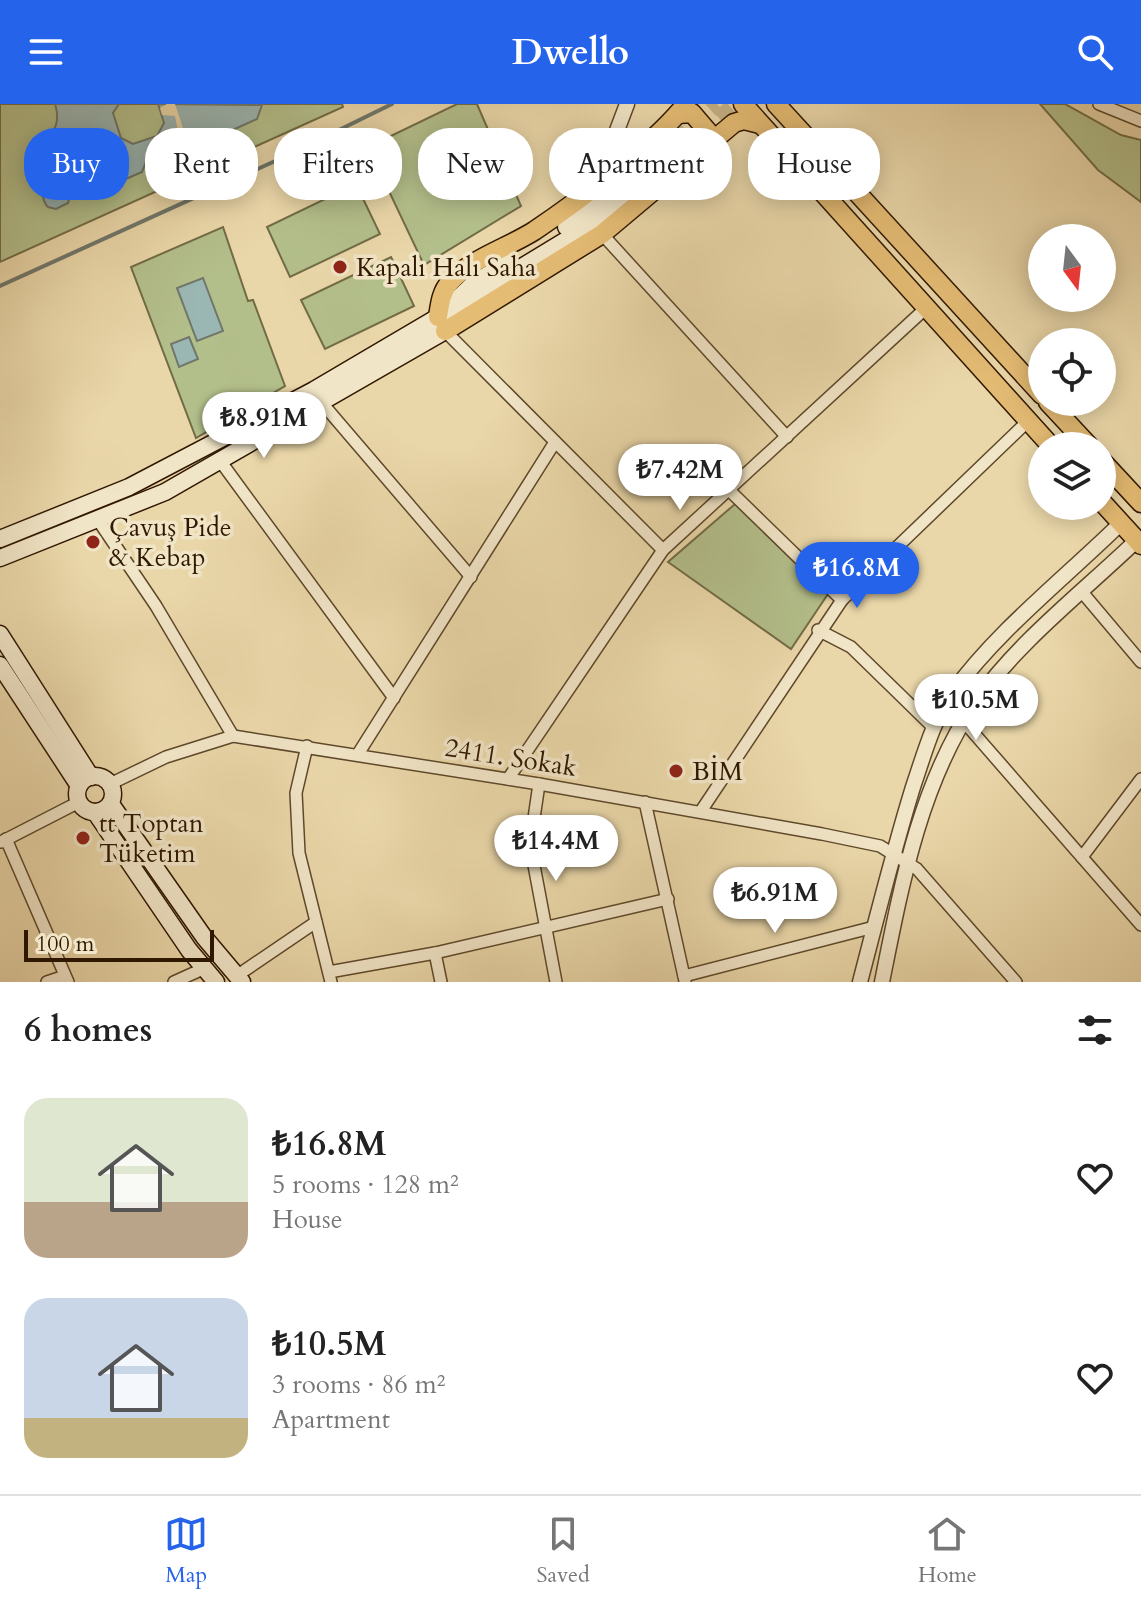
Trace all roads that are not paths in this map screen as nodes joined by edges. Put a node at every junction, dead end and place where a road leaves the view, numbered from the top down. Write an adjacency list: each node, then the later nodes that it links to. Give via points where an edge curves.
1 (627, 104): 10 (street)
2 (743, 104): 9 (highway)
3 (776, 104): 8 (highway)
4 (790, 104): 8 (highway)
5 (1099, 104): 7 (street)
6 (682, 109): 11 (highway); 12 (highway)
7 (1141, 121)
8 (793, 123): 20 (highway)
9 (760, 124): 13 (highway, via 744,120); 18 (highway)
10 (618, 128)
11 (661, 128)
12 (707, 128)
13 (728, 128)
14 (577, 200): 19 (highway, via 460,274 441,297)
15 (606, 200): 19 (main road, via 474,283)
16 (642, 200): 17 (highway)
17 (602, 234): 19 (highway); 26 (street)
18 (926, 308): 23 (highway); 26 (street)
19 (442, 324): 21 (main road); 27 (street); 35 (main road, via 181,462)
20 (1028, 380)
21 (322, 403): 28 (main road); 39 (street)
22 (1061, 416): 25 (highway)
23 (1028, 421): 24 (highway); 41 (street)
24 (1038, 432)
25 (1076, 432)
26 (787, 437): 30 (street)
27 (555, 442): 37 (street); 39 (street)
28 (221, 462): 33 (main road); 46 (street)
29 (1116, 476): 31 (highway)
30 (730, 491): 37 (street); 41 (street)
31 (1141, 503)
32 (1116, 517): 34 (highway)
33 (98, 520): 38 (main road); 49 (street)
34 (1121, 523): 36 (highway); 48 (street, via 977,665 952,693)
35 (0, 539)
36 (1139, 542): 40 (street)
37 (663, 550): 52 (street)
38 (0, 558)
39 (471, 577): 46 (street)
40 (1082, 592): 44 (street); 47 (street, via 1013,658 976,701)
41 (842, 600): 42 (street)
42 (818, 630): 48 (street, via 851,647); 59 (street)
43 (0, 634): 56 (main road)
44 (1141, 662)
45 (0, 665): 56 (main road)
46 (394, 698): 51 (street)
47 (965, 723): 63 (street); 64 (street, via 932,785)
48 (933, 727): 62 (street)
49 (233, 736): 50 (street, 2411. Sokak); 54 (street, 2411. Sokak, via 166,757)
50 (307, 746): 51 (street, 2411. Sokak); 66 (street, via 296,793 299,853)
51 (358, 754): 52 (street, 2411. Sokak)
52 (508, 779): 55 (street, 2411. Sokak)
53 (1141, 779): 63 (street)
54 (110, 784): 56 (main road, via 103,778); 58 (main road)
55 (539, 784): 57 (street, 2411. Sokak); 68 (street, via 533,860)
56 (83, 788): 60 (main road); 61 (street)
57 (645, 802): 59 (street, 2411. Sokak); 65 (street)
58 (111, 804): 60 (main road); 73 (main road, via 204,937)
59 (701, 811): 62 (street, 2411. Sokak, via 880,846)
60 (95, 812): 71 (main road)
61 (3, 841): 74 (street)
62 (893, 853): 64 (street, 2411. Sokak); 69 (street)
63 (1082, 857): 67 (street)
64 (906, 862): 82 (street); 83 (street, 2411. Sokak)
65 (668, 899): 68 (street); 75 (street)
66 (316, 922): 72 (street); 73 (street)
67 (1141, 925)
68 (547, 927): 70 (street); 80 (street)
69 (874, 927): 75 (street); 81 (street)
70 (435, 953): 72 (street); 79 (street)
71 (205, 968): 77 (street); 78 (main road)
72 (330, 977)
73 (240, 978)
74 (66, 979): 76 (street)
75 (685, 979)
76 (47, 982)
77 (174, 982)
78 (216, 982)
79 (441, 982)
80 (556, 982)
81 (860, 982)
82 (882, 982)
83 (1016, 982)

